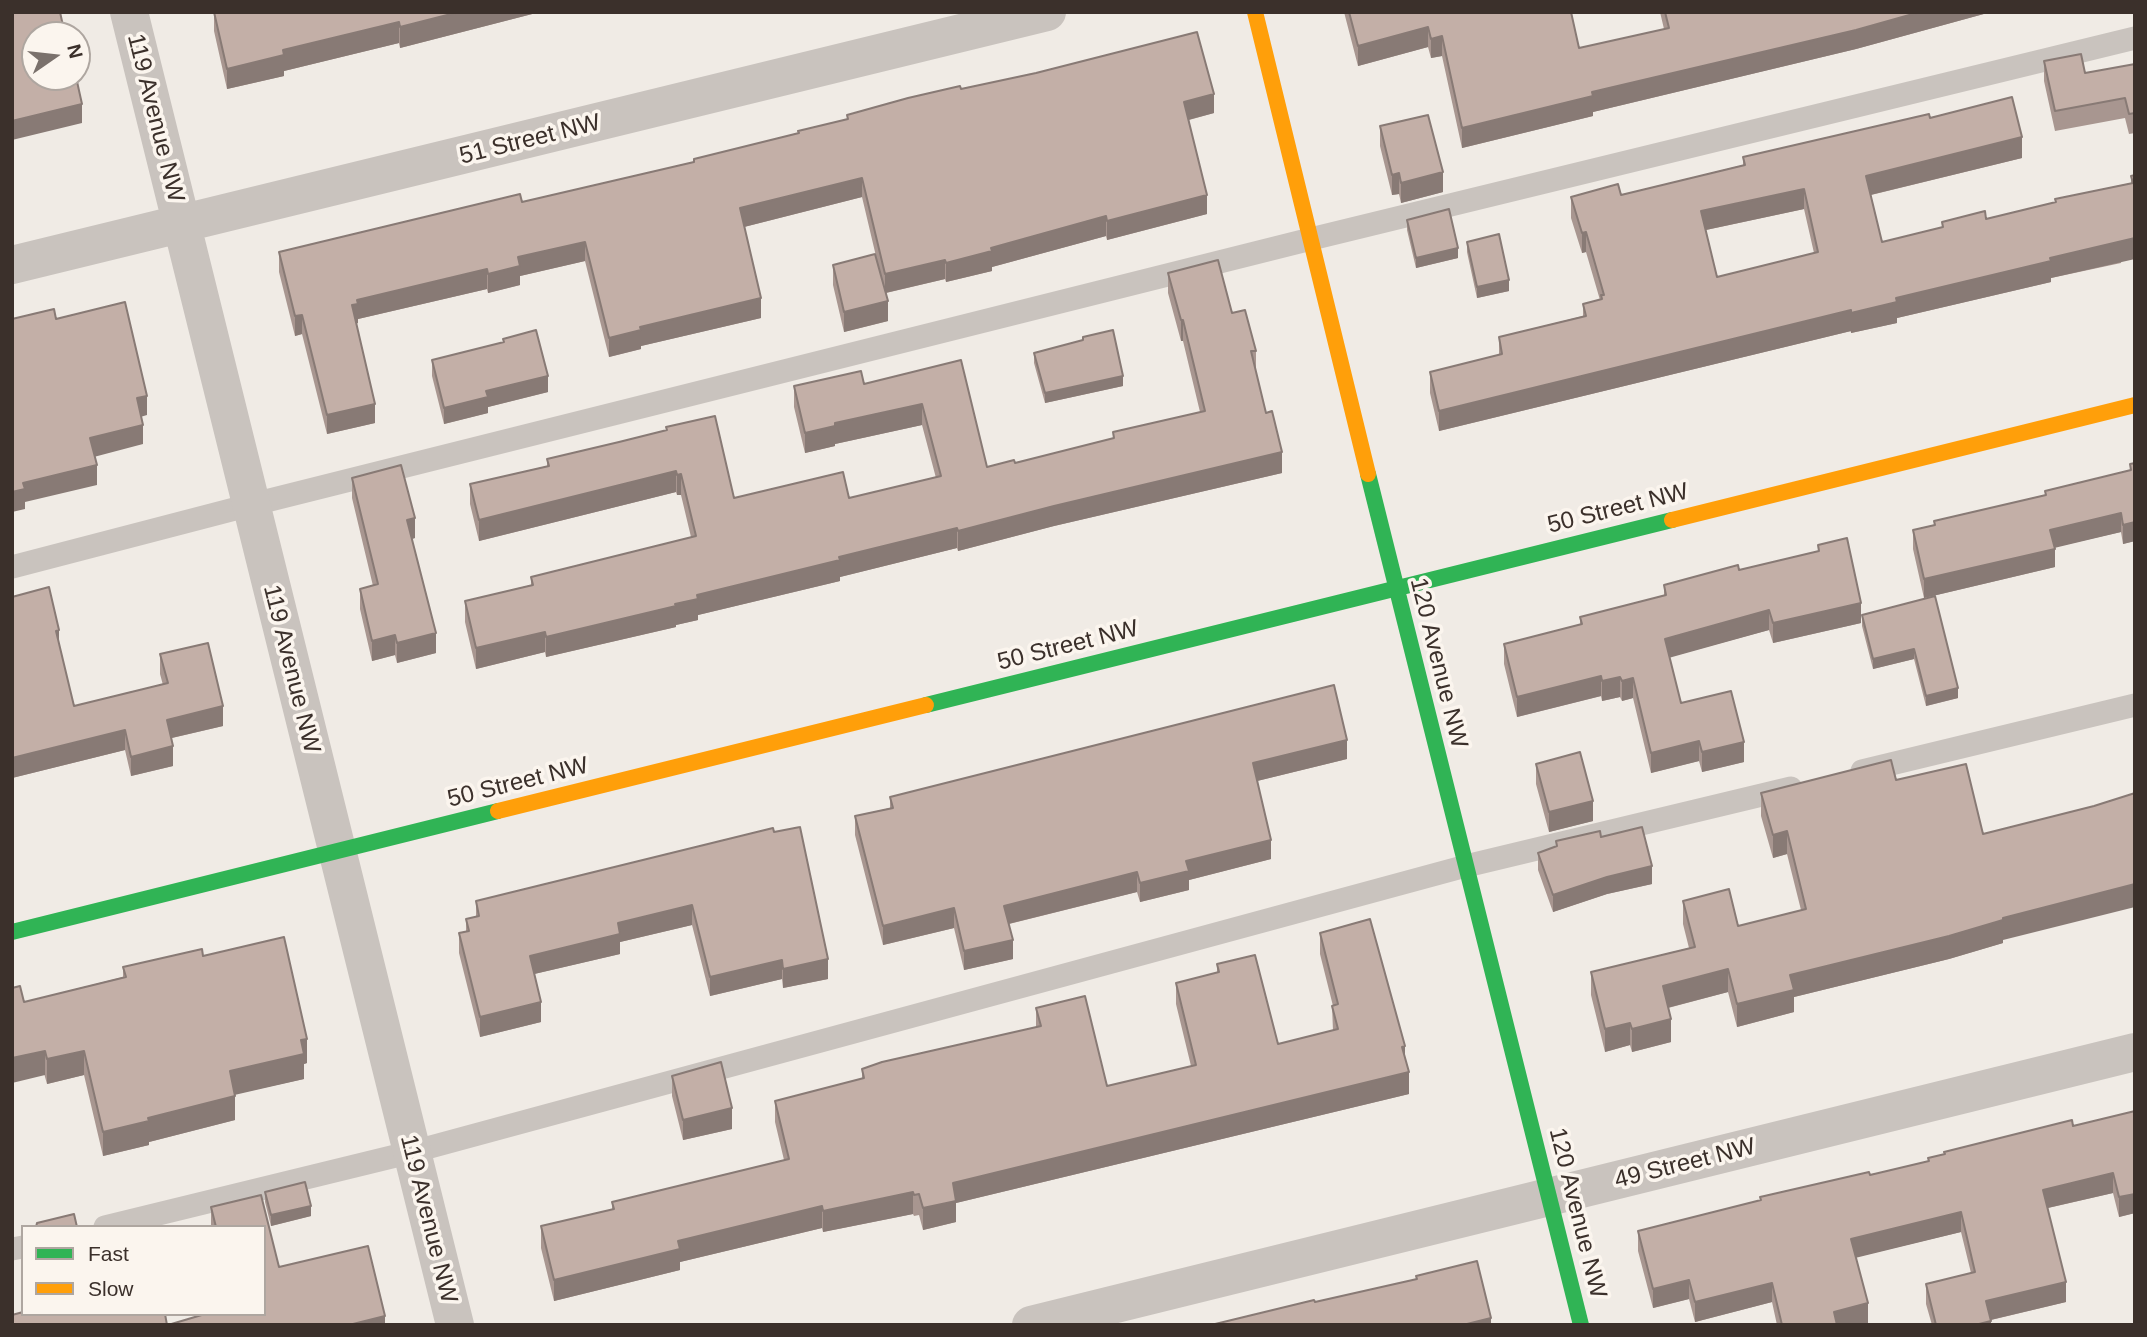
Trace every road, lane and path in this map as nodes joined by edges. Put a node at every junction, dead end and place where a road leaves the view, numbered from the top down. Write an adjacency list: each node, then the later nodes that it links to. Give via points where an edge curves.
1 (129, 12): 5 (street, 119 Avenue NW)
2 (1047, 12): 5 (street, 51 Street NW)
3 (1255, 12): 6 (main road, 120 Avenue NW)
4 (2135, 38): 6 (lane)
5 (181, 225): 7 (street, 51 Street NW); 9 (street, 119 Avenue NW)
6 (1311, 239): 9 (lane); 11 (main road, 120 Avenue NW)
7 (12, 265)
8 (2135, 405): 11 (main road, 50 Street NW)
9 (250, 505): 10 (lane); 15 (street, 119 Avenue NW)
10 (12, 567)
11 (1396, 588): 15 (main road, 50 Street NW); 16 (main road, 120 Avenue NW)
12 (2135, 705): 13 (lane)
13 (1840, 776)
14 (1814, 782): 16 (lane)
15 (337, 852): 17 (main road, 50 Street NW); 19 (street, 119 Avenue NW)
16 (1466, 866): 19 (lane); 20 (main road, 120 Avenue NW)
17 (12, 932)
18 (2135, 1052): 20 (street, 49 Street NW)
19 (412, 1152): 21 (lane); 22 (street, 119 Avenue NW)
20 (1549, 1198): 23 (street, 49 Street NW); 24 (main road, 120 Avenue NW)
21 (113, 1225)
22 (455, 1325)
23 (1031, 1325)
24 (1581, 1325)

